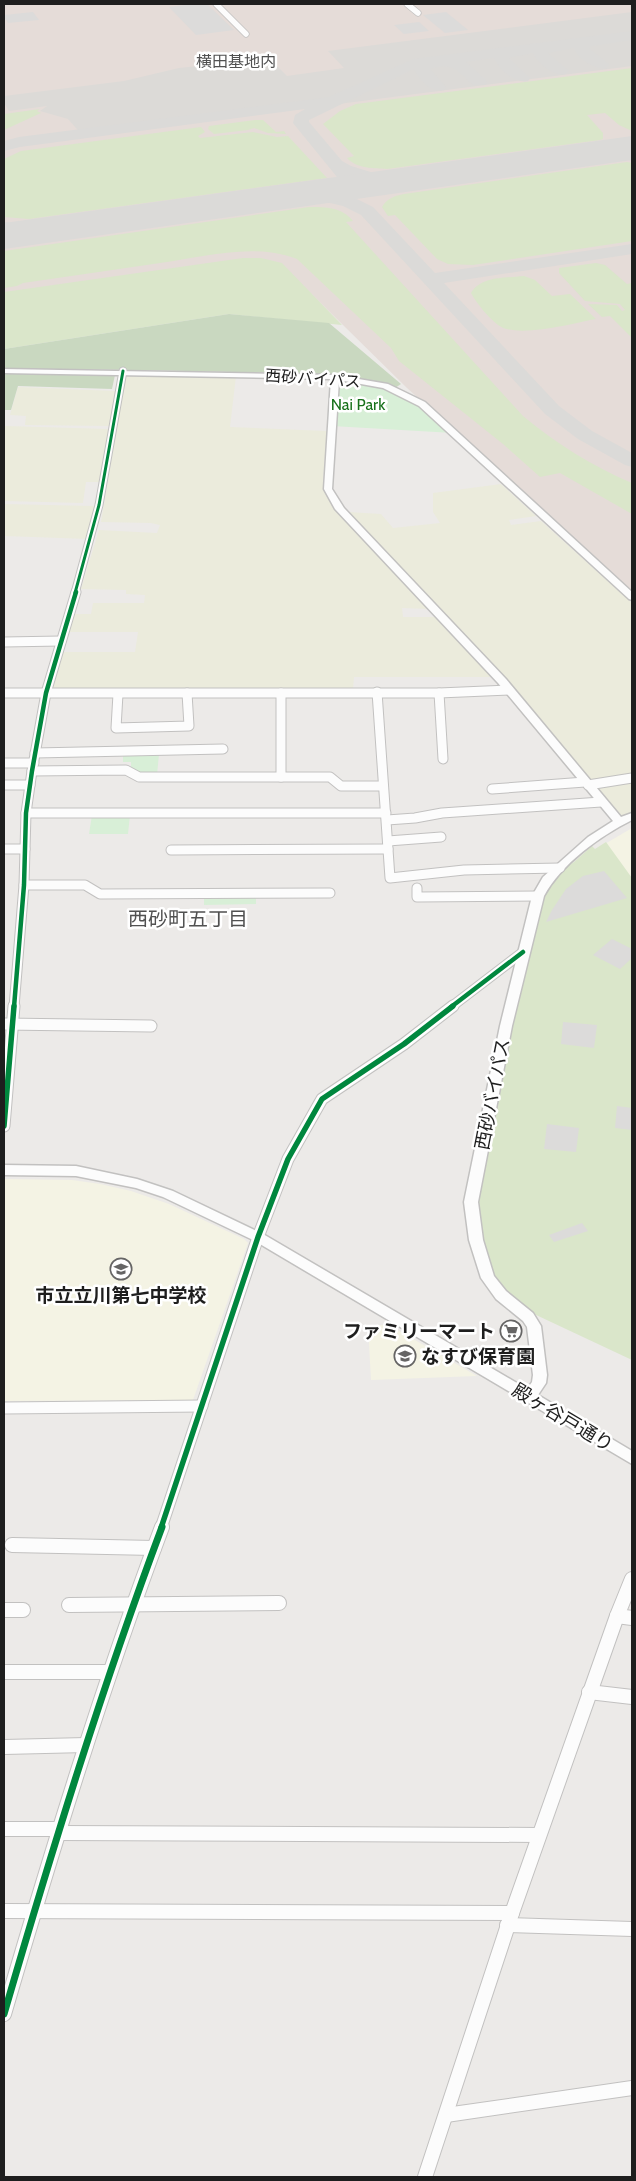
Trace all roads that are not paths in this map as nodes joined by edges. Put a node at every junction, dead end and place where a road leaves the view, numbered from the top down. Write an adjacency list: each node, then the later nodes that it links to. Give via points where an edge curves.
1 (216, 4): 4 (street)
2 (406, 4): 3 (street)
3 (418, 13)
4 (246, 34)
5 (4, 371): 6 (street, 西砂バイパス)
6 (123, 371): 7 (street, 西砂バイパス); 9 (street, via 93,534)
7 (335, 377): 8 (street, 西砂バイパス, via 385,386 422,404); 11 (street, via 328,489 340,509)
8 (632, 597)
9 (61, 641): 10 (street); 12 (street)
10 (4, 642)
11 (509, 690): 17 (street); 26 (street)
12 (46, 692): 14 (street); 18 (street); 20 (street)
13 (377, 692): 16 (street); 17 (street); 29 (street)
14 (4, 693)
15 (187, 693): 16 (street); 18 (street); 18 (street, via 189,726 116,728)
16 (281, 693): 24 (street)
17 (439, 693): 21 (street)
18 (118, 694)
19 (223, 749): 20 (street)
20 (35, 753): 23 (street)
21 (443, 759)
22 (4, 763): 23 (street)
23 (33, 767): 24 (street, via 126,770 139,777); 28 (street)
24 (281, 777): 29 (street, via 330,777 341,786)
25 (632, 778): 26 (street)
26 (586, 784): 30 (street); 31 (street)
27 (4, 785): 28 (street)
28 (30, 785): 32 (street)
29 (383, 786): 33 (street)
30 (492, 789)
31 (601, 802): 33 (street, via 442,813 415,818); 35 (street)
32 (26, 813): 33 (street); 39 (street)
33 (387, 816): 37 (street)
34 (632, 816): 35 (street, 西砂バイパス)
35 (619, 822): 41 (street, 西砂バイパス, via 592,839)
36 (441, 837): 37 (street)
37 (388, 845): 40 (street); 41 (street, via 390,878 464,870)
38 (4, 849): 39 (street)
39 (25, 849): 42 (street)
40 (171, 850)
41 (560, 868): 45 (street, 西砂バイパス, via 547,879)
42 (24, 885): 44 (street, via 85,885 100,894); 47 (street)
43 (417, 888): 45 (street, via 417,897)
44 (330, 893)
45 (538, 896): 46 (street, 西砂バイパス)
46 (522, 952): 53 (street, via 404,1044 322,1099 288,1159); 54 (street, 西砂バイパス, via 471,1202 476,1240 488,1278 534,1326 540,1375 539,1383)
47 (7, 1024): 48 (street); 49 (street)
48 (151, 1026)
49 (7, 1045): 50 (street)
50 (6, 1058): 51 (street)
51 (4, 1126)
52 (4, 1170): 53 (street, 殿ヶ谷戸通り, via 76,1171 137,1184 168,1194)
53 (258, 1237): 54 (street, 殿ヶ谷戸通り); 55 (street)
54 (529, 1396): 57 (street, 殿ヶ谷戸通り)
55 (202, 1406): 56 (street); 59 (street)
56 (4, 1408)
57 (632, 1458)
58 (12, 1545): 59 (street)
59 (154, 1548): 61 (street)
60 (632, 1579): 66 (street)
61 (133, 1603): 62 (street); 63 (street); 69 (street)
62 (279, 1603)
63 (69, 1605)
64 (4, 1610): 65 (street)
65 (23, 1610)
66 (617, 1616): 67 (street); 70 (street)
67 (632, 1618)
68 (4, 1672): 69 (street)
69 (110, 1672): 72 (street)
70 (589, 1692): 71 (street); 76 (street)
71 (632, 1697)
72 (86, 1745): 73 (street); 75 (street)
73 (4, 1747)
74 (4, 1829): 75 (street)
75 (58, 1831): 76 (street); 78 (street)
76 (539, 1836): 79 (street)
77 (4, 1911): 78 (street)
78 (34, 1911): 79 (street); 81 (street)
79 (510, 1919): 80 (street); 83 (street)
80 (632, 1929)
81 (4, 2014)
82 (632, 2088): 83 (street)
83 (446, 2116): 84 (street)
84 (425, 2177)

